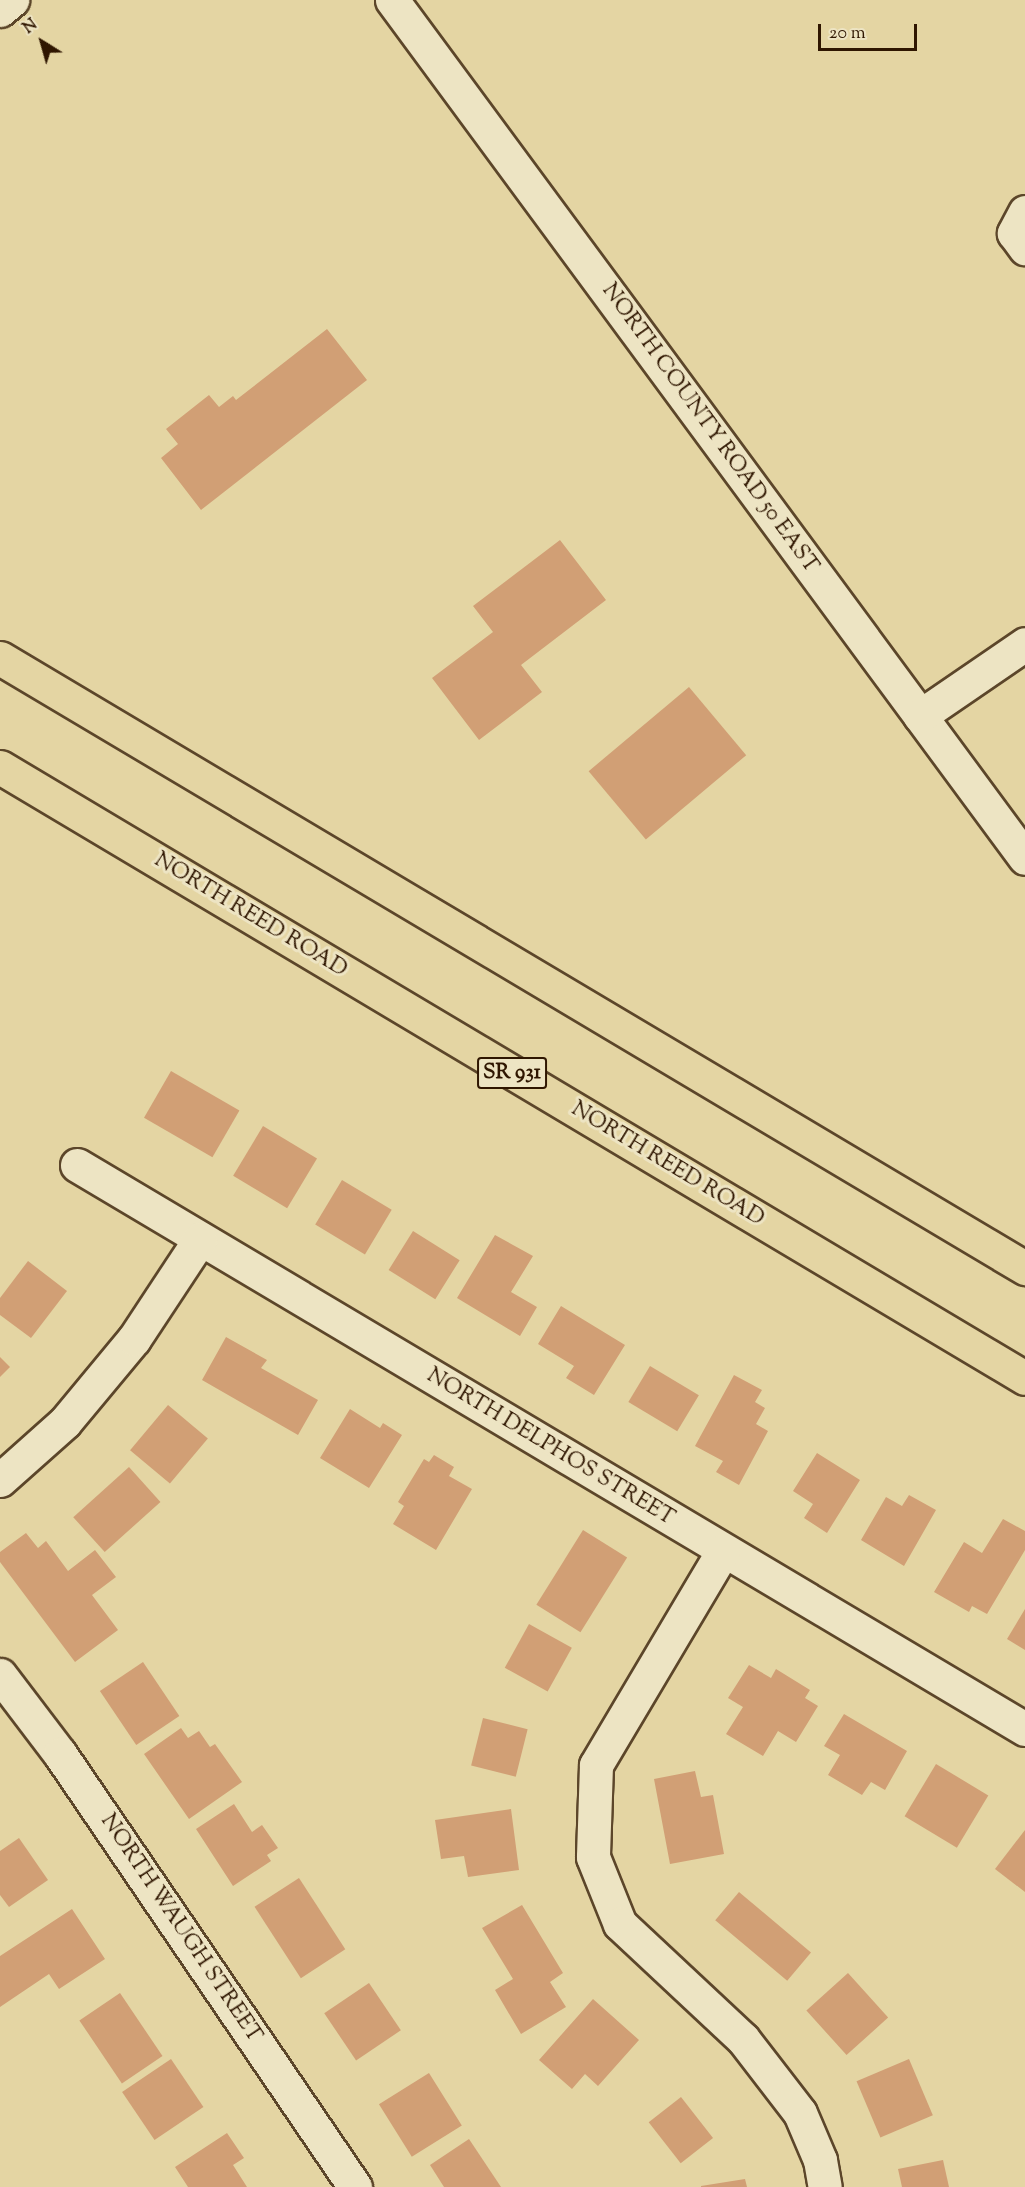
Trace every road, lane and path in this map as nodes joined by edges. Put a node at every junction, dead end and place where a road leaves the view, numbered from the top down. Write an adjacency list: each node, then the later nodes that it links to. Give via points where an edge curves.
1 (12, 0): 3 (street)
2 (392, 0): 8 (street, NORTH COUNTY ROAD 50 EAST)
3 (0, 10)
4 (1025, 212): 5 (street, via 1014,233)
5 (1025, 248)
6 (1025, 644): 8 (street)
7 (0, 658): 13 (main road)
8 (920, 716): 10 (street, NORTH COUNTY ROAD 50 EAST)
9 (0, 767): 14 (main road, NORTH REED ROAD / SR 931)
10 (1025, 858)
11 (77, 1165): 12 (street, NORTH DELPHOS STREET)
12 (200, 1239): 15 (street, via 134,1339 65,1422); 16 (street, NORTH DELPHOS STREET)
13 (1025, 1268)
14 (1025, 1378)
15 (0, 1480)
16 (723, 1551): 18 (street, NORTH DELPHOS STREET); 20 (street, via 596,1765 593,1857 620,1923 743,2039 800,2113 820,2160)
17 (0, 1675): 19 (street, NORTH WAUGH STREET, via 60,1754)
18 (1025, 1729)
19 (355, 2187)
20 (825, 2187)

